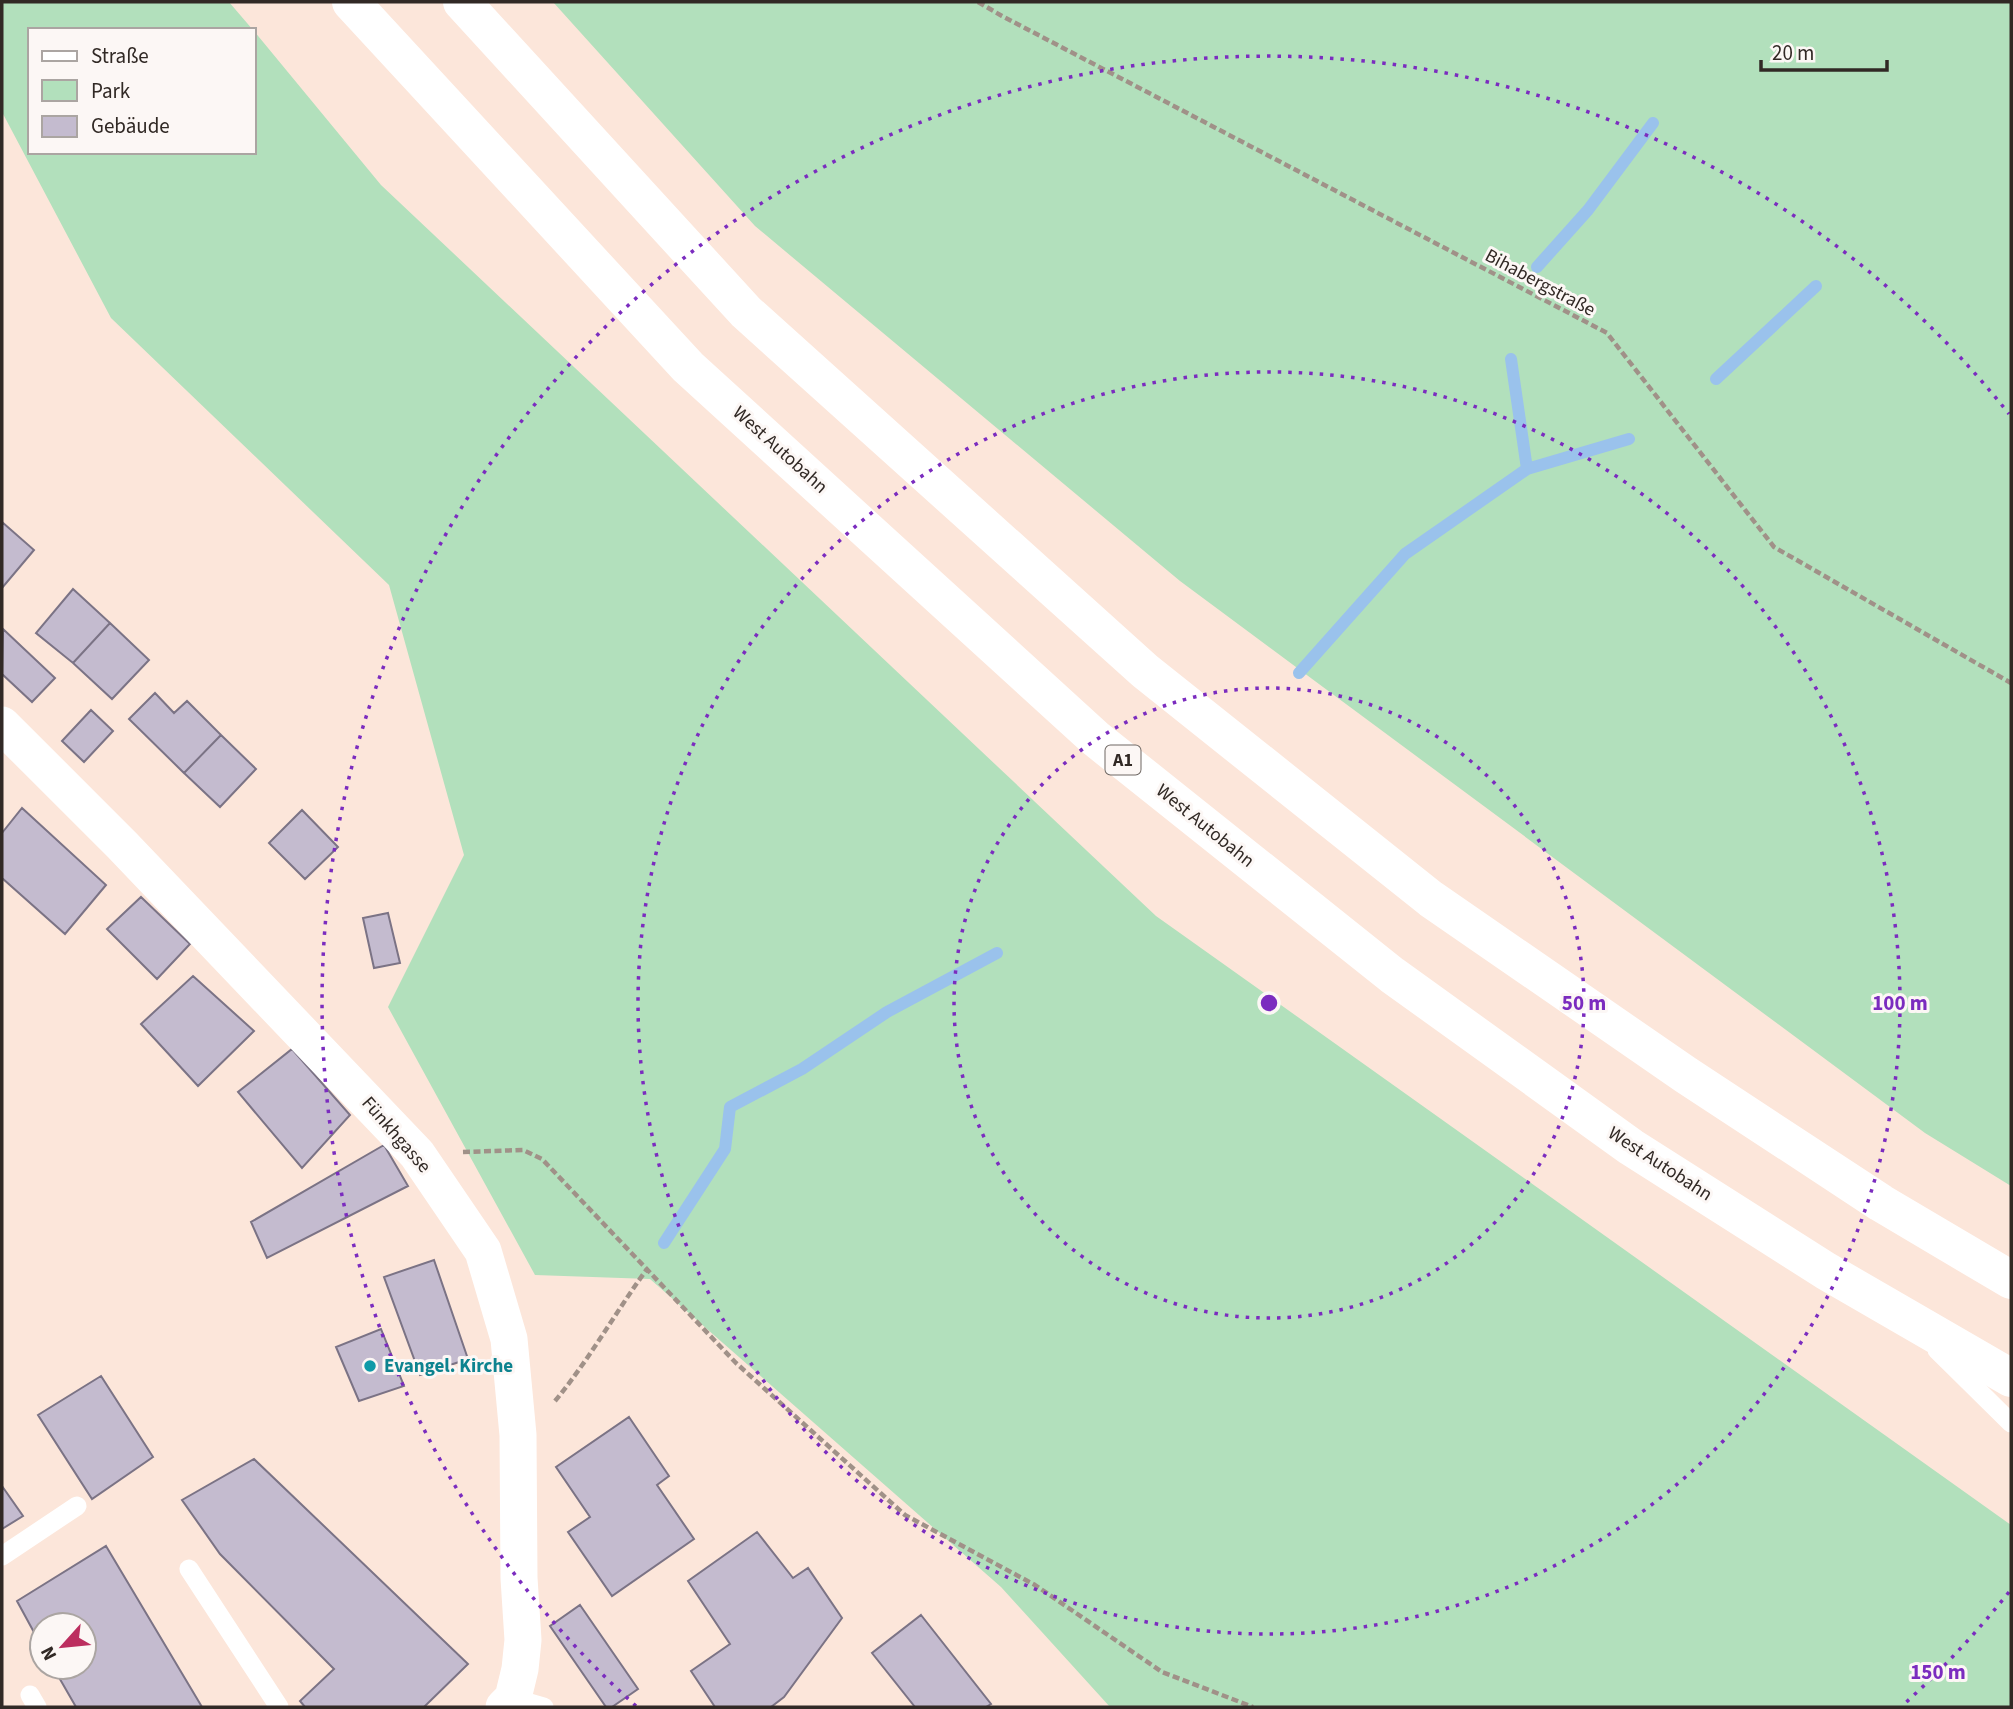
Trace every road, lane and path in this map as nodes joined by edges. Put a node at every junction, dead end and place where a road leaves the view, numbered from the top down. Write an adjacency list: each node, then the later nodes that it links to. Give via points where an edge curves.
1 (351, 2): 9 (highway, West Autobahn / A1, via 688,366 1095,738 1392,975 1609,1131 1826,1272)
2 (462, 2): 8 (highway, via 746,312 1145,671 1431,899 1686,1075 1881,1203)
3 (978, 2): 4 (path, Bihabergstraße, via 1607,334 1774,547)
4 (2011, 683)
5 (2, 725): 6 (street, Fünkhgasse)
6 (417, 1154): 7 (path, via 523,1150 542,1159); 12 (street, Fünkhgasse, via 483,1251 509,1339)
7 (647, 1269): 12 (path, via 576,1376); 18 (path, via 736,1363 905,1515 1035,1586 1162,1672)
8 (2011, 1280)
9 (1901, 1315): 10 (highway, West Autobahn / A1); 11 (lane)
10 (2011, 1378)
11 (2011, 1423)
12 (519, 1435): 16 (street, Fünkhgasse)
13 (77, 1506): 14 (lane)
14 (2, 1556)
15 (189, 1569): 17 (lane)
16 (520, 1704)
17 (279, 1707)
18 (1253, 1707)

